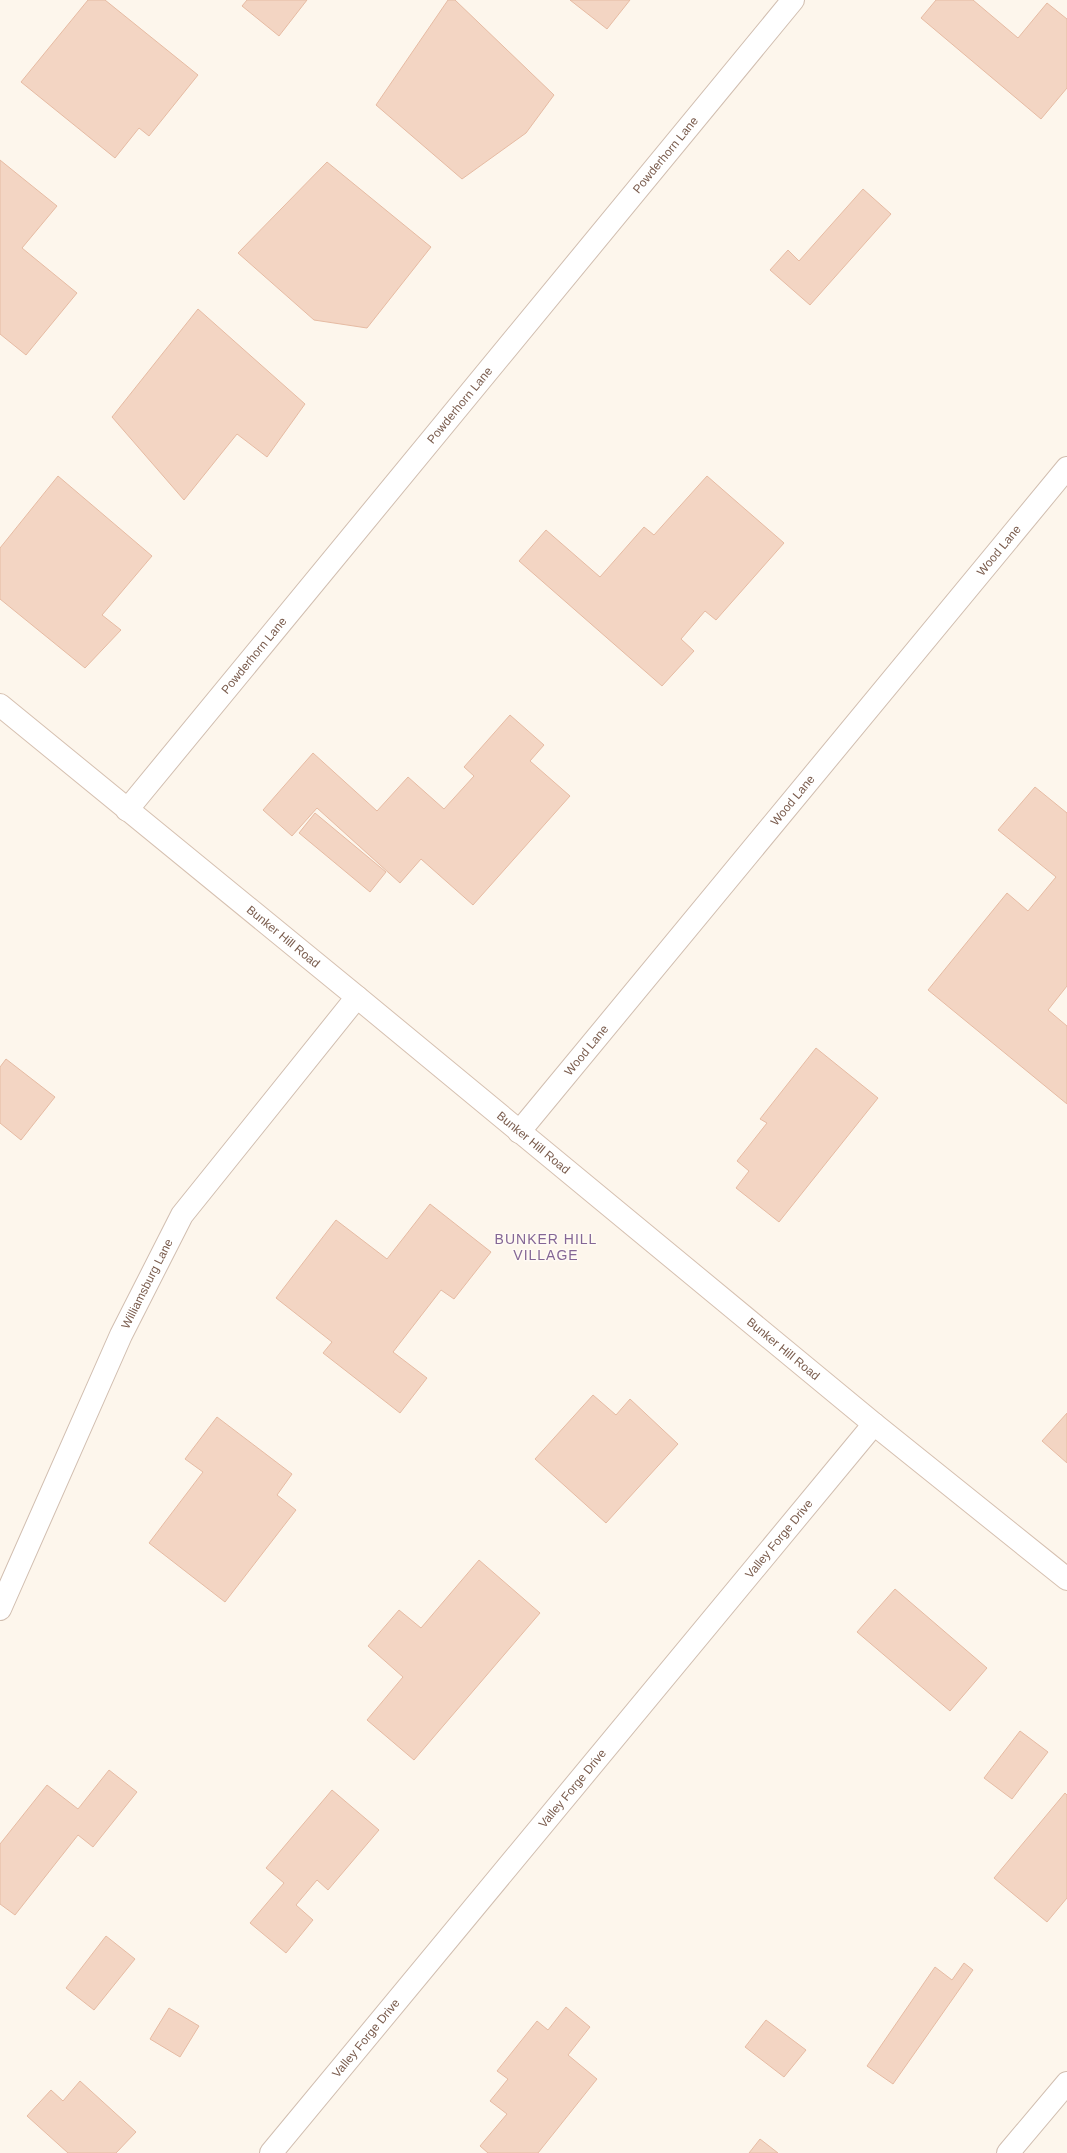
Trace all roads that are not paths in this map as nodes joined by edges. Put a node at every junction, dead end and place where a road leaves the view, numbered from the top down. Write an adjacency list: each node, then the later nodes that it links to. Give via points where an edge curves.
1 (793, 0): 4 (street, Powderhorn Lane)
2 (1067, 468): 6 (street, Wood Lane)
3 (0, 705): 4 (street, Bunker Hill Road)
4 (128, 810): 5 (street, Bunker Hill Road)
5 (357, 997): 6 (street, Bunker Hill Road); 9 (street, Williamsburg Lane, via 182,1215 121,1335)
6 (519, 1132): 7 (street, Bunker Hill Road)
7 (874, 1424): 8 (street, Bunker Hill Road); 11 (street, Valley Forge Drive)
8 (1067, 1579)
9 (0, 1609)
10 (1067, 2083): 12 (street)
11 (271, 2153)
12 (1008, 2153)

